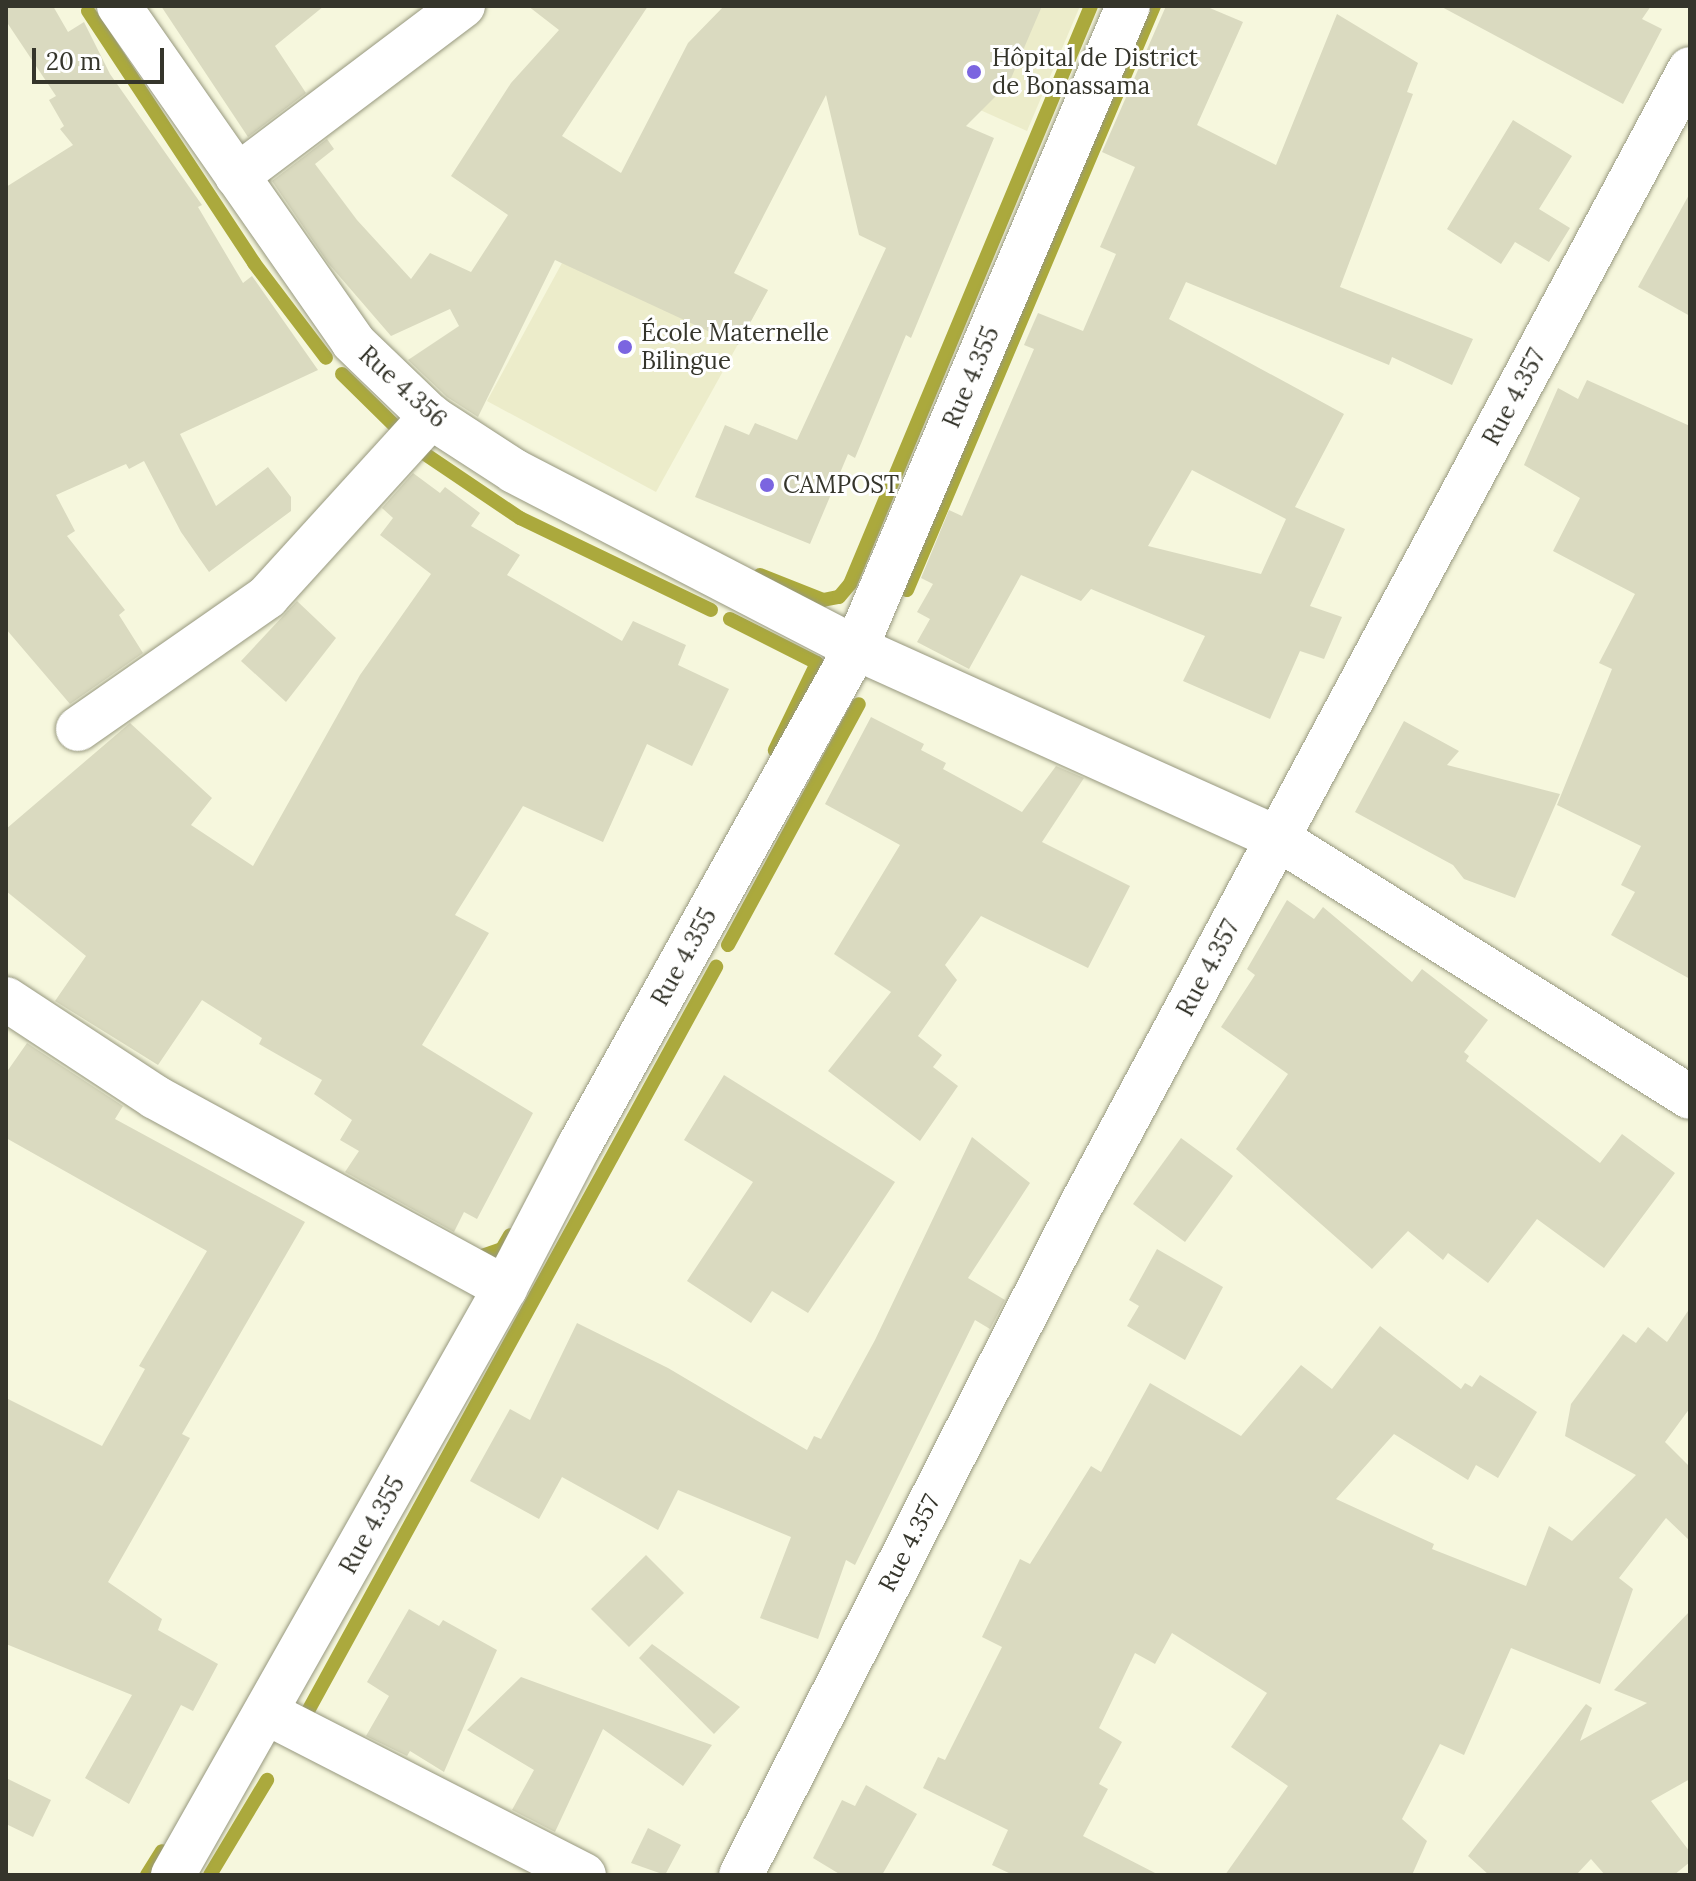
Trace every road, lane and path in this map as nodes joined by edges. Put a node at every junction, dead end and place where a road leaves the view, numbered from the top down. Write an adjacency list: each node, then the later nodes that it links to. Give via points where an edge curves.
1 (119, 6): 5 (street, Rue 4.356)
2 (463, 6): 5 (street)
3 (1128, 6): 7 (street, Rue 4.355)
4 (1690, 69): 9 (street, Rue 4.357)
5 (237, 176): 6 (street, Rue 4.356, via 353,342)
6 (431, 417): 7 (street, Rue 4.356, via 514,471); 8 (street, via 267,597)
7 (856, 648): 9 (street, Rue 4.356); 12 (street, Rue 4.355)
8 (78, 729)
9 (1277, 838): 11 (street, Rue 4.356); 16 (street, Rue 4.357, via 1080,1207)
10 (6, 999): 12 (street, via 155,1097)
11 (1690, 1097)
12 (505, 1288): 13 (street, Rue 4.355)
13 (267, 1713): 14 (street, Rue 4.355); 15 (street)
14 (173, 1875)
15 (584, 1875)
16 (741, 1875)

